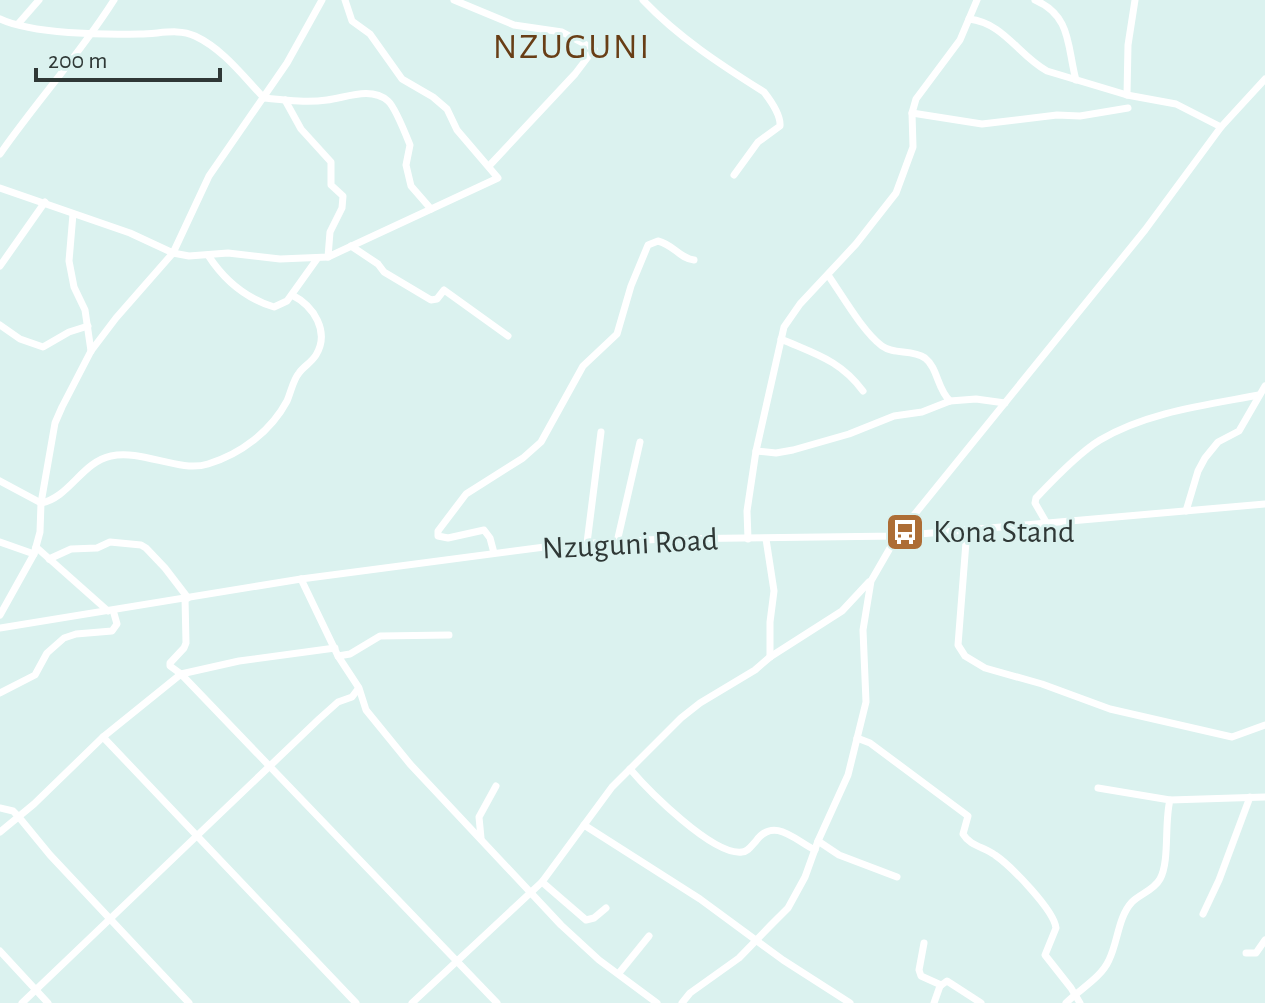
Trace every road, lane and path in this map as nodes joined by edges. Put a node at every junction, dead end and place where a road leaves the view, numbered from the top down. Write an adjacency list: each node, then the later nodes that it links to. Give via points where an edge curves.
1 (39, 0): 12 (street)
2 (114, 0): 14 (street)
3 (322, 0): 18 (street)
4 (345, 0): 24 (street, via 350,19 370,34 402,79 441,103)
5 (454, 0): 24 (street, via 514,25 562,32 594,49)
6 (643, 0): 25 (street, via 669,27 771,100 780,126 758,142)
7 (977, 0): 10 (street)
8 (1035, 0): 16 (street, via 1064,23)
9 (1135, 0): 17 (street)
10 (969, 19): 16 (street, via 998,29 1040,67); 21 (street)
11 (3, 20): 12 (street); 13 (street)
12 (18, 24): 14 (street)
13 (0, 30)
14 (91, 35): 18 (street, via 194,36 217,50); 23 (street)
15 (1265, 79): 22 (street)
16 (1076, 80): 17 (street)
17 (1127, 95): 22 (street, via 1176,104)
18 (264, 98): 19 (street); 31 (street, via 209,176)
19 (285, 100): 28 (street, via 375,94 389,101 410,145 406,165 411,186); 33 (street, via 301,129 331,162 331,185 343,196 329,235)
20 (1128, 108): 21 (street, via 982,124)
21 (912, 113): 37 (street, via 913,147 896,193)
22 (1221, 127): 48 (street)
23 (0, 154)
24 (489, 166): 28 (street, via 498,178)
25 (734, 175)
26 (0, 188): 27 (street)
27 (45, 202): 29 (street); 36 (street)
28 (431, 209): 30 (street)
29 (73, 214): 31 (street); 40 (street, via 69,261)
30 (351, 246): 33 (street); 41 (street, via 431,300 444,290)
31 (173, 253): 32 (street); 43 (street)
32 (208, 255): 34 (street); 38 (street, via 225,279 271,306 283,305)
33 (328, 257): 34 (street)
34 (317, 259): 38 (street)
35 (694, 260): 65 (street, via 669,244 648,245 617,334 583,366 541,442 466,494 438,531 438,536 448,538 484,530)
36 (0, 266)
37 (828, 275): 42 (street, via 788,319); 47 (street, via 881,345 926,359)
38 (292, 295): 53 (street, via 311,309 321,342 263,433 200,466 110,456)
39 (0, 325): 40 (street, via 43,347)
40 (88, 326): 43 (street)
41 (508, 336)
42 (781, 339): 45 (street, via 838,365); 51 (street)
43 (91, 351): 53 (street, via 55,423)
44 (1265, 386): 46 (street)
45 (863, 391)
46 (1261, 398): 55 (street, via 1239,431 1218,442 1205,458); 56 (street, via 1185,409 1098,441 1036,498)
47 (950, 401): 48 (street); 51 (street, via 793,450)
48 (1005, 403): 58 (street)
49 (601, 432): 63 (street)
50 (640, 442): 62 (street)
51 (756, 451): 59 (street)
52 (0, 481): 53 (street)
53 (41, 503): 64 (street)
54 (1265, 504): 55 (street, Nzuguni Road)
55 (1186, 511): 56 (street, Nzuguni Road)
56 (1046, 522): 57 (street, Nzuguni Road)
57 (967, 529): 58 (street, Nzuguni Road); 79 (street, via 958,645 965,656 985,668 1110,709 1232,737)
58 (897, 536): 60 (street, Nzuguni Road); 68 (street)
59 (748, 539): 60 (street, Nzuguni Road); 62 (street, Nzuguni Road)
60 (766, 539): 75 (street, via 773,583)
61 (0, 542): 64 (street)
62 (617, 542): 63 (street, Nzuguni Road)
63 (587, 543): 65 (street, Nzuguni Road)
64 (35, 550): 66 (street); 71 (street)
65 (494, 553): 67 (street, Nzuguni Road)
66 (49, 559): 69 (street, via 110,542 141,545); 70 (street)
67 (301, 579): 69 (street, Nzuguni Road); 74 (street)
68 (871, 581): 75 (street, via 842,611); 81 (street, via 863,630 866,702)
69 (186, 598): 70 (street, Nzuguni Road); 76 (street, via 186,643 170,663)
70 (110, 611): 72 (street, Nzuguni Road); 78 (street, via 117,624 112,631 64,638 47,653 35,675)
71 (0, 615)
72 (0, 628)
73 (449, 635): 74 (street, via 380,636 350,654)
74 (336, 652): 76 (street, via 239,661); 77 (street)
75 (770, 657): 83 (street, via 700,703)
76 (181, 674): 80 (street); 82 (street)
77 (359, 688): 82 (street); 94 (street, via 366,710)
78 (0, 693)
79 (1265, 725)
80 (103, 737): 90 (street); 93 (street)
81 (857, 738): 95 (street, via 846,780); 113 (street, via 968,816 963,834 967,841 995,855 1050,914 1056,928 1045,955)
82 (270, 766): 93 (street); 109 (street)
83 (630, 769): 91 (street); 96 (street, via 696,832 724,847 741,853 772,830 793,835)
84 (496, 786): 94 (street, via 479,817)
85 (1098, 788): 88 (street)
86 (1250, 797): 87 (street); 88 (street); 101 (street)
87 (1265, 797)
88 (1170, 800): 113 (street, via 1160,880 1131,903 1103,970)
89 (0, 808): 90 (street)
90 (18, 816): 92 (street); 102 (street)
91 (584, 825): 98 (street); 105 (street)
92 (0, 832)
93 (198, 836): 102 (street); 117 (street)
94 (482, 840): 99 (street)
95 (818, 841): 96 (street); 97 (street, via 839,855)
96 (815, 850): 105 (street, via 788,908)
97 (897, 877)
98 (542, 882): 99 (street); 100 (street, via 586,920)
99 (531, 893): 109 (street); 110 (street)
100 (606, 908)
101 (1203, 914)
102 (111, 918): 112 (street); 116 (street)
103 (649, 936): 110 (street)
104 (1265, 940): 108 (street, via 1256,953)
105 (756, 941): 121 (street); 122 (street)
106 (924, 943): 111 (street, via 921,976)
107 (0, 951): 112 (street)
108 (1246, 953)
109 (458, 961): 118 (street); 119 (street)
110 (619, 973): 120 (street)
111 (941, 985): 123 (street); 124 (street, via 951,982)
112 (36, 990): 114 (street); 115 (street)
113 (1076, 994): 125 (street); 126 (street)
114 (22, 1003)
115 (48, 1003)
116 (189, 1003)
117 (356, 1003)
118 (412, 1003)
119 (497, 1003)
120 (657, 1003)
121 (682, 1003)
122 (850, 1003)
123 (934, 1003)
124 (981, 1003)
125 (1066, 1003)
126 (1080, 1003)

